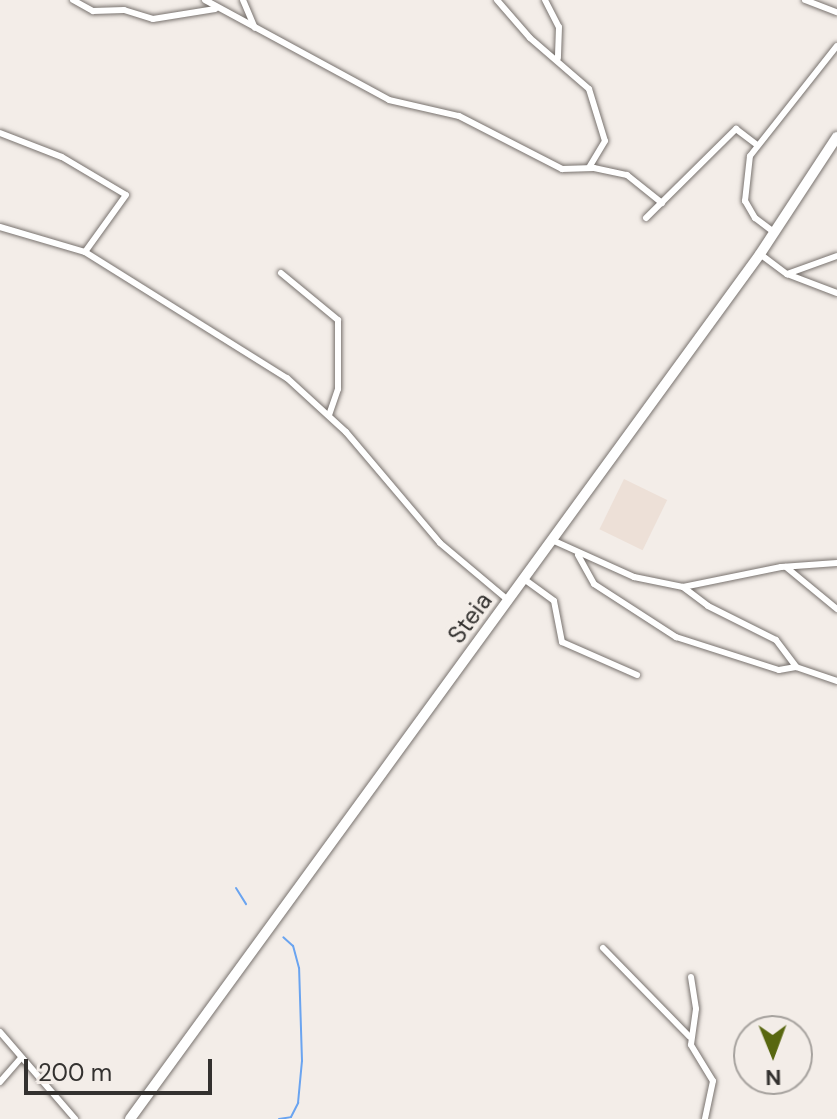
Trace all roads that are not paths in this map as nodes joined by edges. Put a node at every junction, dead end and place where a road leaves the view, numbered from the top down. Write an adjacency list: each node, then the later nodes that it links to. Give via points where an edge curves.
1 (73, 0): 8 (street, via 93,11 124,10 153,19)
2 (205, 0): 8 (street)
3 (243, 0): 10 (street)
4 (497, 0): 12 (street, via 530,38)
5 (545, 0): 12 (street, via 559,27)
6 (805, 0): 7 (street)
7 (818, 2): 9 (street)
8 (216, 9): 10 (street)
9 (837, 12)
10 (255, 28): 16 (street, via 389,100 459,116 562,169)
11 (837, 46): 15 (street)
12 (558, 58): 16 (street, via 586,84 597,108 605,141)
13 (0, 133): 21 (street, via 62,157 126,195)
14 (837, 137): 20 (main road, Steia)
15 (756, 144): 17 (street, via 736,129); 20 (street, via 743,194 755,218)
16 (589, 168): 17 (street, via 627,175)
17 (662, 203): 18 (street)
18 (646, 218)
19 (0, 227): 21 (street)
20 (775, 233): 22 (main road, Steia)
21 (85, 252): 27 (street, via 279,372)
22 (760, 254): 25 (street); 28 (main road, Steia)
23 (837, 256): 25 (street)
24 (281, 273): 27 (street, via 338,320 338,389)
25 (787, 274): 26 (street)
26 (837, 293)
27 (329, 415): 34 (street, via 440,543)
28 (552, 540): 29 (street); 32 (main road, Steia)
29 (578, 555): 33 (street, via 634,577); 36 (street, via 594,584 676,637 779,670)
30 (837, 563): 31 (street)
31 (786, 567): 33 (street); 35 (street)
32 (524, 579): 34 (main road, Steia); 37 (street, via 554,601 562,642)
33 (683, 587): 36 (street, via 708,606 776,640)
34 (508, 600): 46 (main road, Steia)
35 (837, 609)
36 (796, 667): 38 (street)
37 (637, 675)
38 (837, 681)
39 (603, 948): 42 (street)
40 (691, 977): 42 (street, via 696,1009)
41 (0, 1032): 43 (street)
42 (690, 1037): 47 (street, via 713,1081)
43 (21, 1058): 44 (street); 45 (street)
44 (0, 1082)
45 (75, 1119)
46 (130, 1119)
47 (705, 1119)

